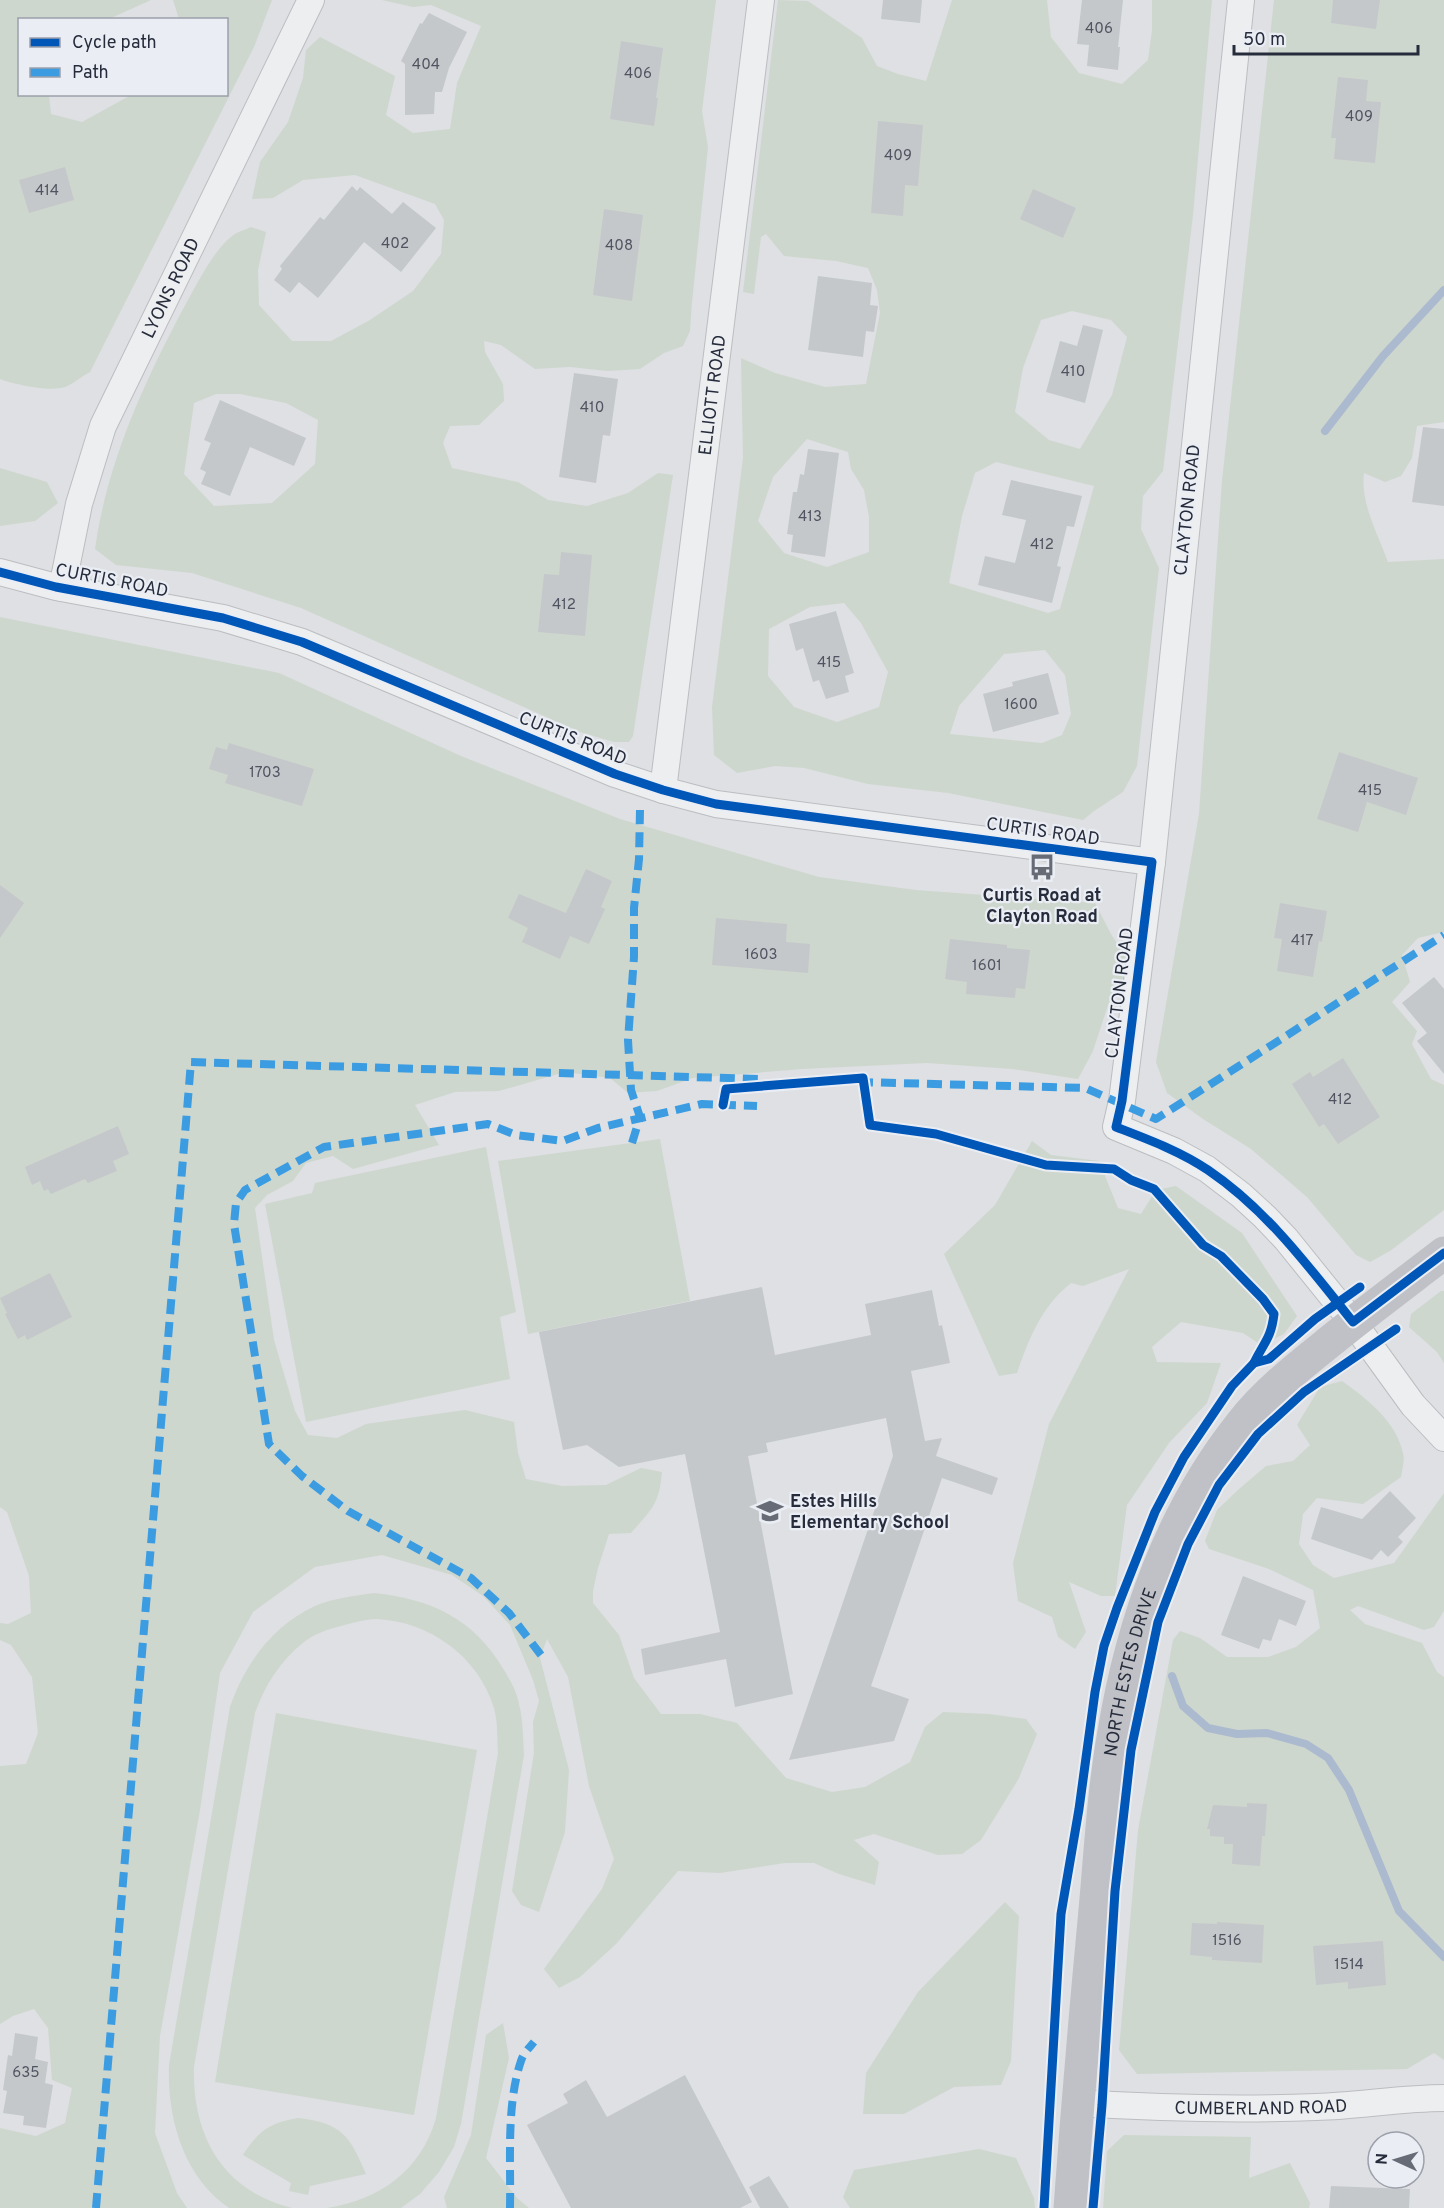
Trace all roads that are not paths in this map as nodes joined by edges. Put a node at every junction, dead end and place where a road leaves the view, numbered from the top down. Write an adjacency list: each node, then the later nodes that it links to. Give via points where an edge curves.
1 (311, 0): 5 (street, LYONS ROAD, via 104,426 79,504)
2 (761, 0): 6 (street, ELLIOTT ROAD)
3 (1241, 0): 7 (street, CLAYTON ROAD)
4 (0, 572): 5 (street, CURTIS ROAD)
5 (62, 588): 6 (street, CURTIS ROAD, via 222,618 302,642 527,738)
6 (663, 790): 7 (street, CURTIS ROAD, via 716,804)
7 (1152, 862): 9 (street, CLAYTON ROAD, via 1116,1127 1198,1164 1241,1195 1286,1239)
8 (1444, 1253): 9 (main road, NORTH ESTES DRIVE)
9 (1353, 1322): 10 (street, via 1413,1405); 12 (main road, NORTH ESTES DRIVE, via 1242,1422 1206,1470 1170,1540 1145,1607 1114,1732)
10 (1444, 1438)
11 (1444, 2098): 12 (street, CUMBERLAND ROAD, via 1317,2108 1199,2109)
12 (1077, 2103): 13 (main road, NORTH ESTES DRIVE)
13 (1070, 2208)

